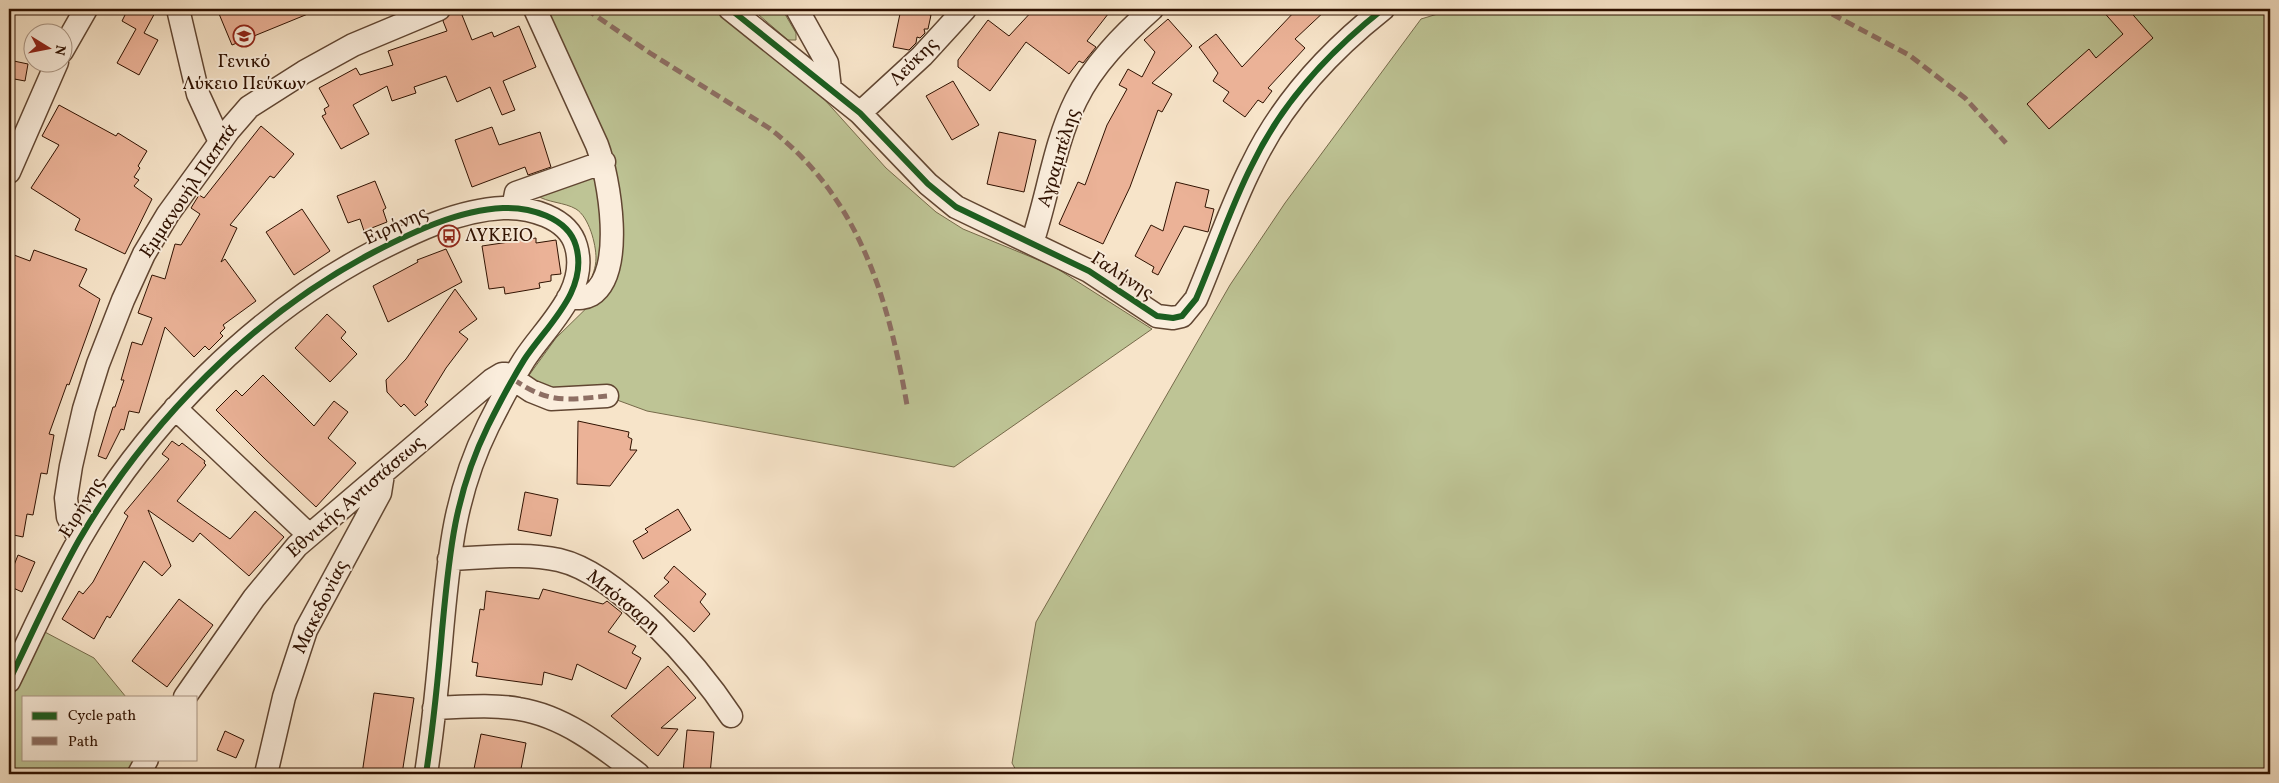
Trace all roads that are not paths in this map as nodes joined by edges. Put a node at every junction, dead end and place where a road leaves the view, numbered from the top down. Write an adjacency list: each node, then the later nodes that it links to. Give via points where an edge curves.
1 (86, 9): 10 (street)
2 (178, 9): 14 (street, via 198,94)
3 (439, 9): 14 (street, Εμμανουήλ Παππά, via 353,45 282,85 249,107)
4 (534, 9): 15 (street)
5 (730, 9): 12 (street, Γαλήνης)
6 (797, 9): 12 (street, via 827,63)
7 (965, 9): 13 (street, Λεύκης, via 922,56)
8 (1152, 9): 18 (street, Αγραμπέλης, via 1106,55 1076,100 1063,133)
9 (1382, 9): 18 (street, Γαλήνης, via 1324,64 1275,123 1252,165 1196,299 1184,315 1173,318 1154,314 1095,274)
10 (72, 34)
11 (53, 72): 16 (street)
12 (830, 89): 13 (street, Γαλήνης)
13 (860, 113): 18 (street, Γαλήνης, via 941,196 964,212)
14 (220, 142): 25 (street, Εμμανουήλ Παππά, via 168,214 144,254 98,364 75,444 67,491 68,517)
15 (604, 162): 17 (street, via 516,193); 19 (street, via 611,228 606,271 601,284 590,295)
16 (9, 172)
17 (512, 208): 19 (street, Ειρήνης, via 550,217 574,240 578,271); 22 (street, Ειρήνης, via 488,210 444,221 396,241 333,274 226,358)
18 (1032, 243)
19 (568, 298): 20 (street, Ειρήνης)
20 (513, 379): 21 (street, via 551,399); 23 (street, Εθνικής Αντιστάσεως, via 504,374 492,380); 26 (street, Ειρήνης, via 482,440 464,485)
21 (607, 396)
22 (175, 408): 24 (street); 25 (street, Ειρήνης, via 124,471)
23 (383, 474): 24 (street, Εθνικής Αντιστάσεως); 33 (street, Μακεδονίας, via 380,493 303,638 284,697)
24 (308, 534): 28 (street, Εθνικής Αντιστάσεως, via 254,598)
25 (80, 539): 27 (street, Ειρήνης)
26 (449, 559): 29 (street, Ειρήνης); 30 (street, Μπότσαρη, via 538,557 560,560 591,573 626,600 685,656)
27 (9, 681)
28 (186, 696)
29 (434, 708): 34 (street, Ειρήνης); 35 (street, via 501,707 537,714 589,738)
30 (731, 716)
31 (146, 760): 32 (street)
32 (139, 774)
33 (266, 774)
34 (426, 774)
35 (638, 774)

